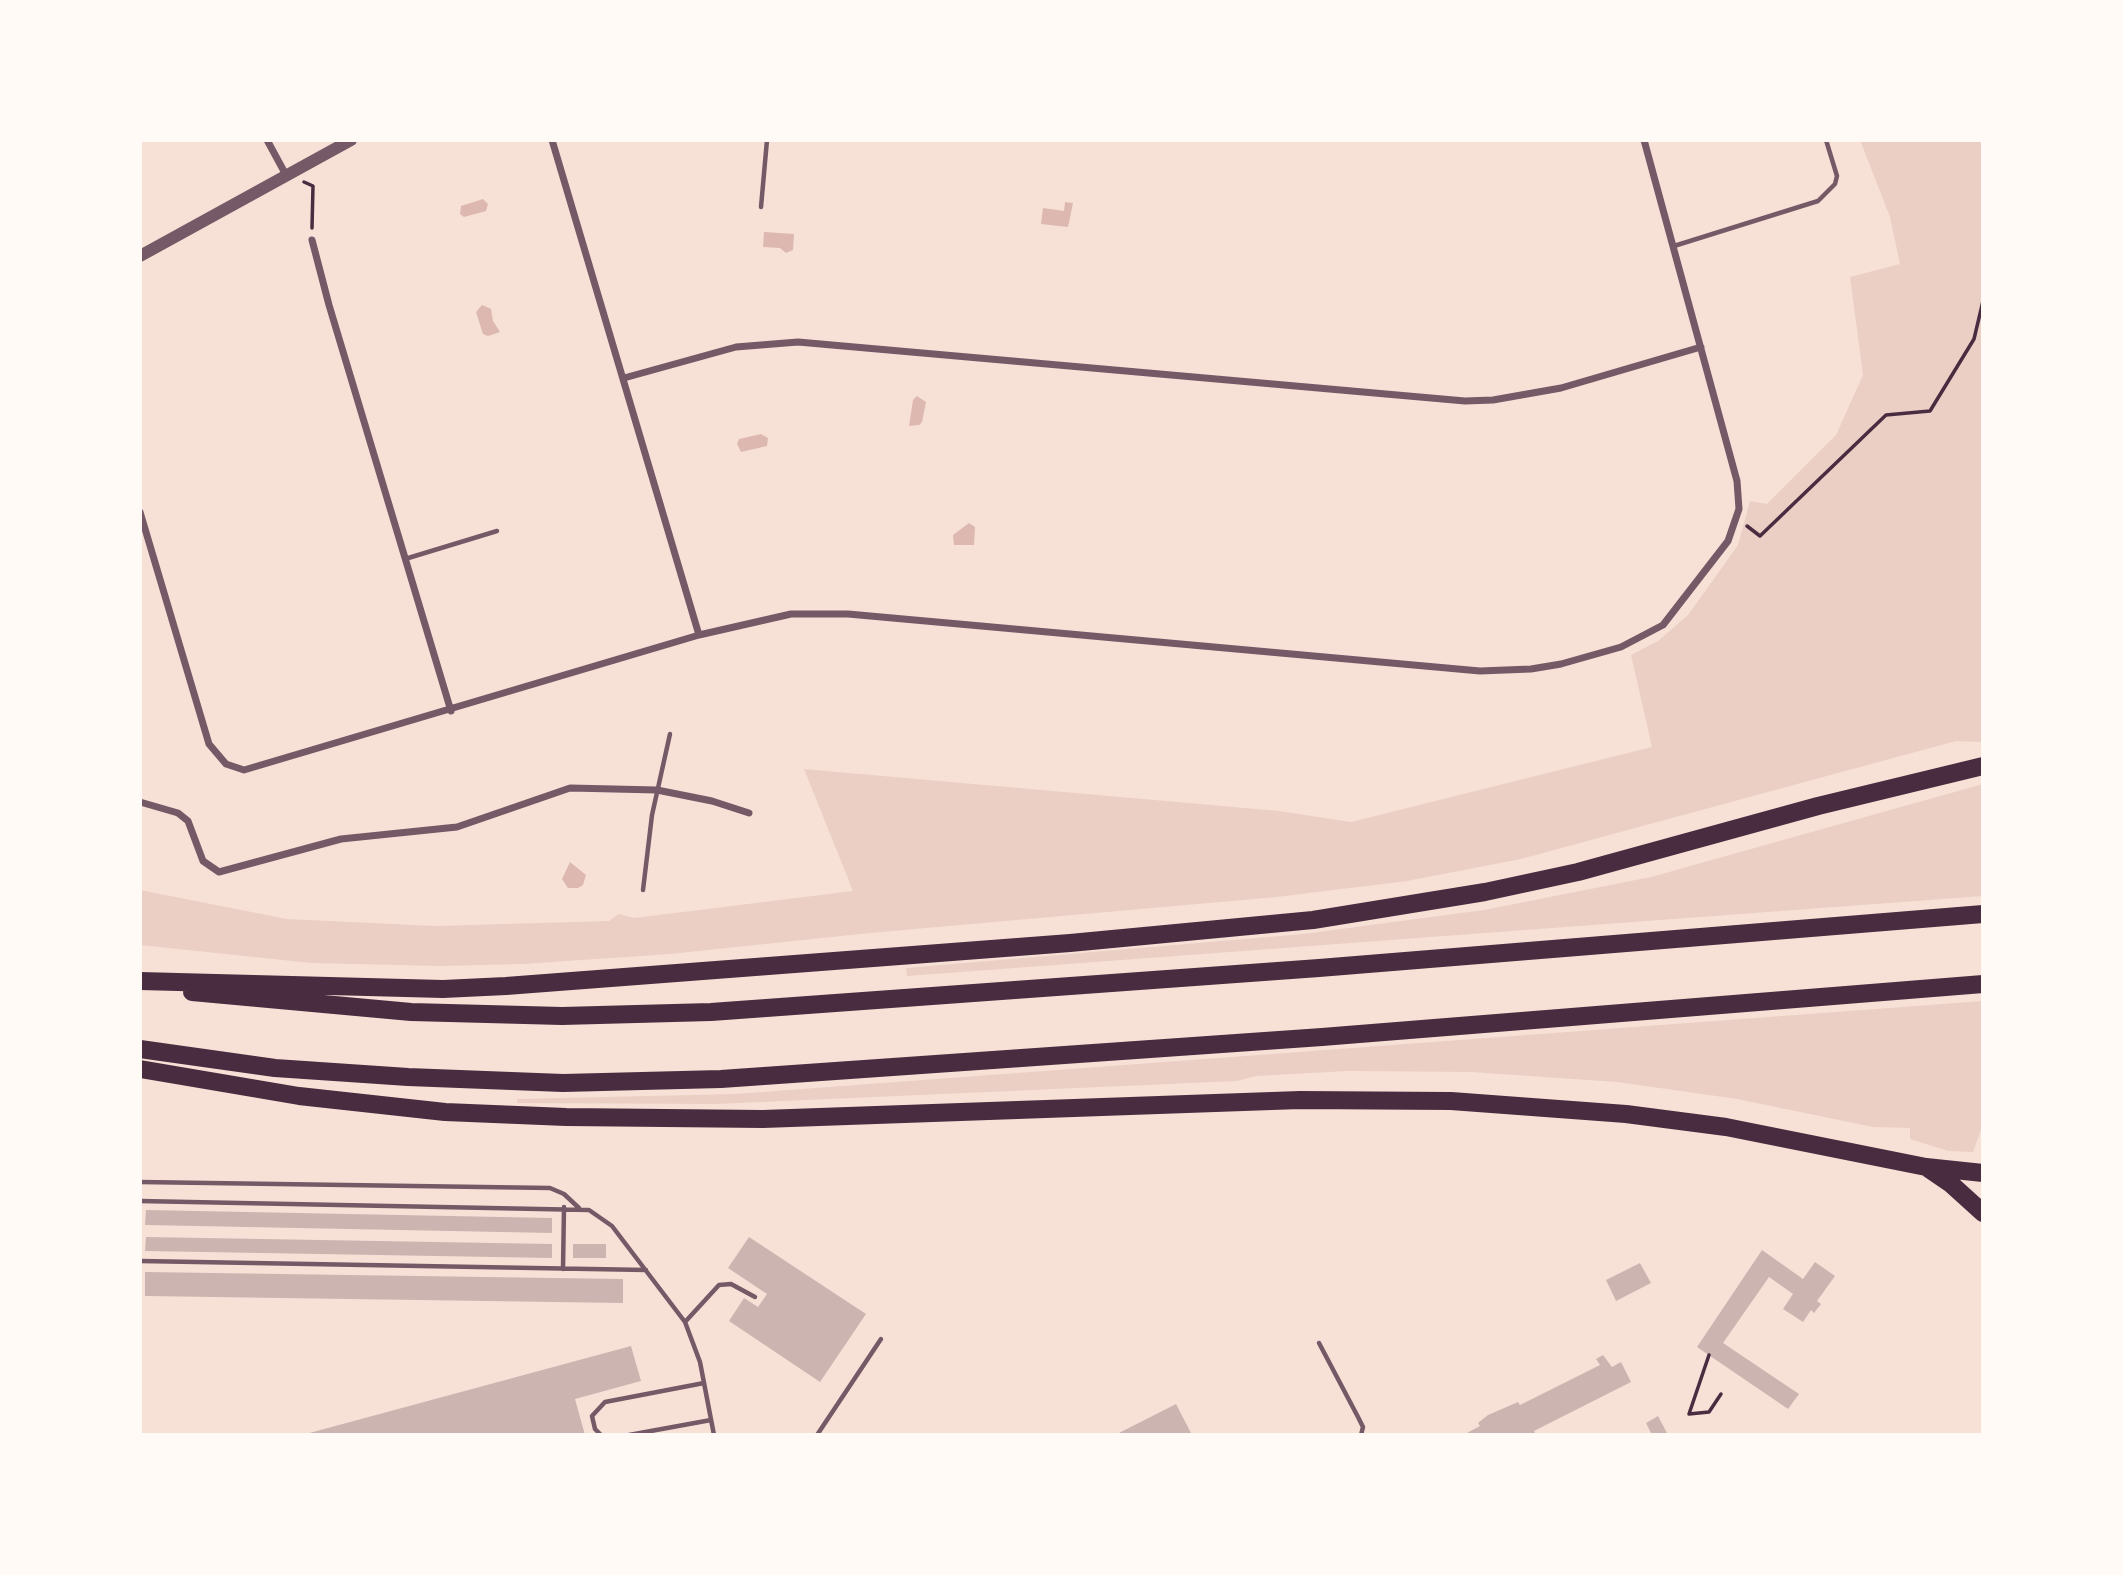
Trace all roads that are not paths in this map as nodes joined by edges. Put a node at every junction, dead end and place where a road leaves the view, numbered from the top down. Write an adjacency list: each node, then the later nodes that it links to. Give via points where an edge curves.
1 (267, 140): 7 (street)
2 (351, 140): 7 (street)
3 (552, 140): 13 (street)
4 (767, 140): 8 (lane)
5 (1644, 140): 10 (street)
6 (1826, 140): 10 (lane, via 1837,176 1818,201)
7 (286, 175): 11 (street)
8 (761, 207)
9 (312, 240): 16 (street)
10 (1674, 246): 12 (street)
11 (140, 256)
12 (1701, 347): 13 (street, via 1561,388 1465,401 798,342 736,347); 17 (street, via 1737,481 1737,518 1728,541 1663,625 1621,648 1531,669 1480,671 829,613 772,617)
13 (624, 378): 17 (street)
14 (140, 512): 18 (street, via 209,744 226,764 254,769)
15 (497, 531): 16 (lane)
16 (405, 559): 18 (street)
17 (699, 635): 18 (street)
18 (452, 710)
19 (670, 734): 23 (lane)
20 (1983, 760): 22 (highway)
21 (1983, 766): 22 (highway)
22 (1961, 772): 28 (highway, via 1578,872 1313,920 506,986 443,989)
23 (657, 790): 24 (street, via 570,788 457,827 341,838 224,872 203,861 188,821 178,813); 25 (street); 26 (lane)
24 (140, 802)
25 (749, 813)
26 (643, 890)
27 (1983, 914): 28 (highway, via 712,1012 562,1016 411,1012 224,997)
28 (140, 983)
29 (1979, 985): 30 (highway, via 721,1079 563,1083 408,1077 275,1068)
30 (140, 1049)
31 (140, 1069): 32 (highway, via 299,1096 445,1112 566,1118 763,1119 1300,1100 1451,1101 1626,1114 1726,1127)
32 (1926, 1167): 33 (highway); 38 (highway)
33 (1983, 1172)
34 (140, 1182): 37 (lane, via 550,1188)
35 (140, 1201): 36 (lane)
36 (564, 1207): 37 (lane); 40 (lane)
37 (579, 1208): 41 (lane, via 606,1219)
38 (1983, 1213)
39 (140, 1261): 40 (lane)
40 (563, 1269): 41 (lane)
41 (647, 1270): 43 (lane)
42 (755, 1297): 43 (lane, via 731,1284 719,1285)
43 (685, 1322): 46 (lane)
44 (880, 1339): 51 (lane)
45 (1319, 1343): 52 (lane, via 1359,1417)
46 (704, 1382): 47 (lane); 48 (lane, via 605,1402 592,1416)
47 (711, 1420): 49 (lane); 50 (lane)
48 (601, 1435)
49 (629, 1435)
50 (714, 1435)
51 (817, 1435)
52 (1361, 1435)

